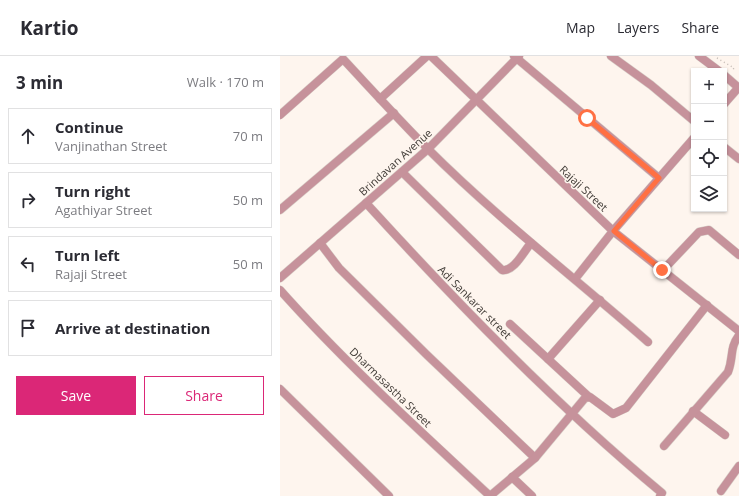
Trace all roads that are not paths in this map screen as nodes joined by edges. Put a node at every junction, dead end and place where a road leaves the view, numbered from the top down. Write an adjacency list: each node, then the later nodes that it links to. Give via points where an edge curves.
1 (427, 56): 9 (street)
2 (431, 56): 10 (street, Rajaji Street)
3 (611, 56): 14 (street)
4 (699, 56): 6 (street)
5 (517, 57): 10 (street, Brindavan Avenue); 20 (street)
6 (715, 68)
7 (727, 77): 8 (street)
8 (739, 87): 11 (street)
9 (380, 99): 12 (street); 13 (street, via 343,59)
10 (475, 100): 16 (street, Brindavan Avenue); 23 (street, Rajaji Street)
11 (727, 101)
12 (394, 113): 16 (street); 22 (street)
13 (280, 115)
14 (691, 118)
15 (692, 140): 20 (street)
16 (428, 149): 19 (street, Brindavan Avenue); 25 (street)
17 (727, 149): 18 (street)
18 (739, 159)
19 (402, 172): 21 (street, Brindavan Avenue); 25 (street, via 502,270 512,267)
20 (659, 178): 23 (street)
21 (366, 203): 24 (street, Brindavan Avenue); 41 (street, Adi Sankarar street, via 442,287)
22 (280, 210)
23 (614, 231): 27 (street, Rajaji Street); 29 (street)
24 (320, 243): 28 (street, Brindavan Avenue); 44 (street, via 339,268)
25 (531, 243): 29 (street)
26 (739, 255): 27 (street, via 709,230 703,230)
27 (662, 270): 32 (street, Rajaji Street)
28 (280, 278)
29 (575, 279): 31 (street)
30 (280, 290): 50 (street, Dharmasastha Street, via 319,333)
31 (600, 300): 36 (street); 37 (street)
32 (707, 305): 34 (street, Rajaji Street); 39 (street, via 626,408 614,414)
33 (510, 324): 37 (street)
34 (739, 331)
35 (739, 335): 40 (street, via 732,345 728,372)
36 (648, 342)
37 (548, 359): 39 (street)
38 (280, 389): 49 (street)
39 (589, 397): 41 (street, via 585,398)
40 (693, 411): 42 (street); 43 (street)
41 (572, 413): 44 (street); 48 (street, Adi Sankarar street)
42 (725, 435)
43 (664, 446)
44 (535, 458): 46 (street)
45 (739, 466): 47 (street)
46 (512, 477): 50 (street); 51 (street)
47 (721, 491)
48 (661, 494)
49 (389, 496)
50 (490, 496)
51 (532, 496)

